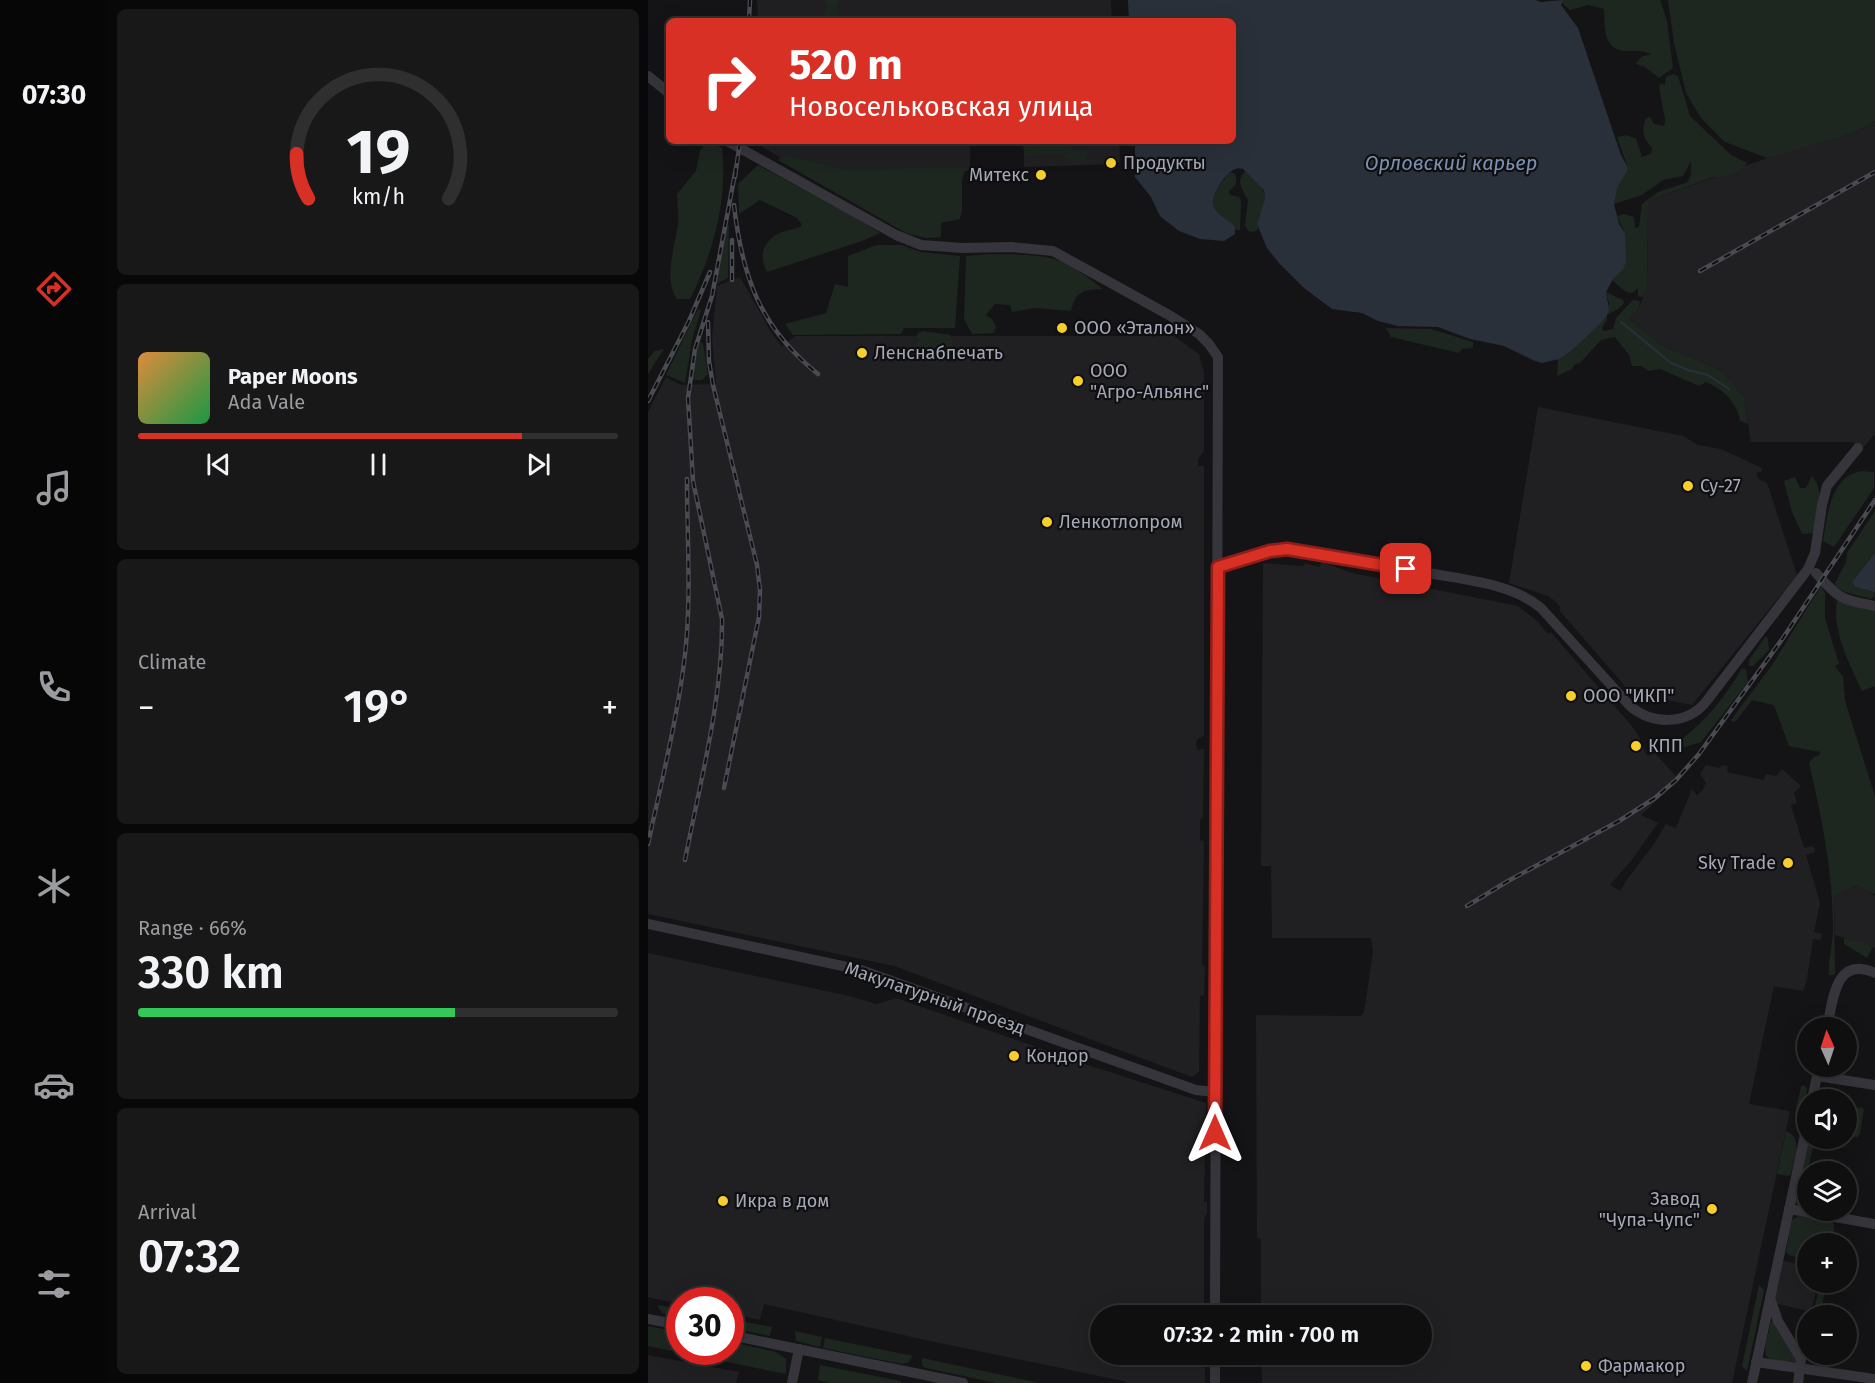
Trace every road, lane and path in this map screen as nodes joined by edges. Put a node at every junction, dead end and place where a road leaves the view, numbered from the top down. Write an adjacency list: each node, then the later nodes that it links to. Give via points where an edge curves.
1 (648, 76): 2 (street)
2 (666, 91)
3 (732, 144): 5 (street, via 896,236 921,245 1053,251 1195,332 1209,344 1218,357)
4 (1858, 448): 5 (street, via 1827,486 1815,553 1808,569 1705,703 1684,718 1663,720 1639,714 1541,608 1515,592 1301,550 1270,551)
5 (1218, 567): 13 (street)
6 (1816, 573): 7 (street, via 1842,598)
7 (1875, 606)
8 (648, 924): 13 (street, Макулатурный проезд, via 861,970 1196,1090)
9 (1875, 973): 10 (street, via 1865,968 1849,971 1837,985)
10 (1830, 1017)
11 (1844, 1077): 12 (street)
12 (1875, 1084)
13 (1215, 1092): 18 (street)
14 (1802, 1149): 15 (street)
15 (1789, 1209): 16 (street); 17 (street)
16 (1875, 1224)
17 (1770, 1298): 23 (street); 25 (street, via 1778,1321 1799,1354)
18 (1215, 1305)
19 (648, 1319): 20 (street)
20 (666, 1322)
21 (744, 1338): 22 (street)
22 (799, 1349): 27 (street); 28 (street)
23 (1756, 1362): 25 (street); 30 (street)
24 (1215, 1365): 29 (street)
25 (1801, 1369): 26 (street); 31 (street)
26 (1875, 1379)
27 (792, 1383)
28 (963, 1383)
29 (1215, 1383)
30 (1752, 1383)
31 (1798, 1383)

